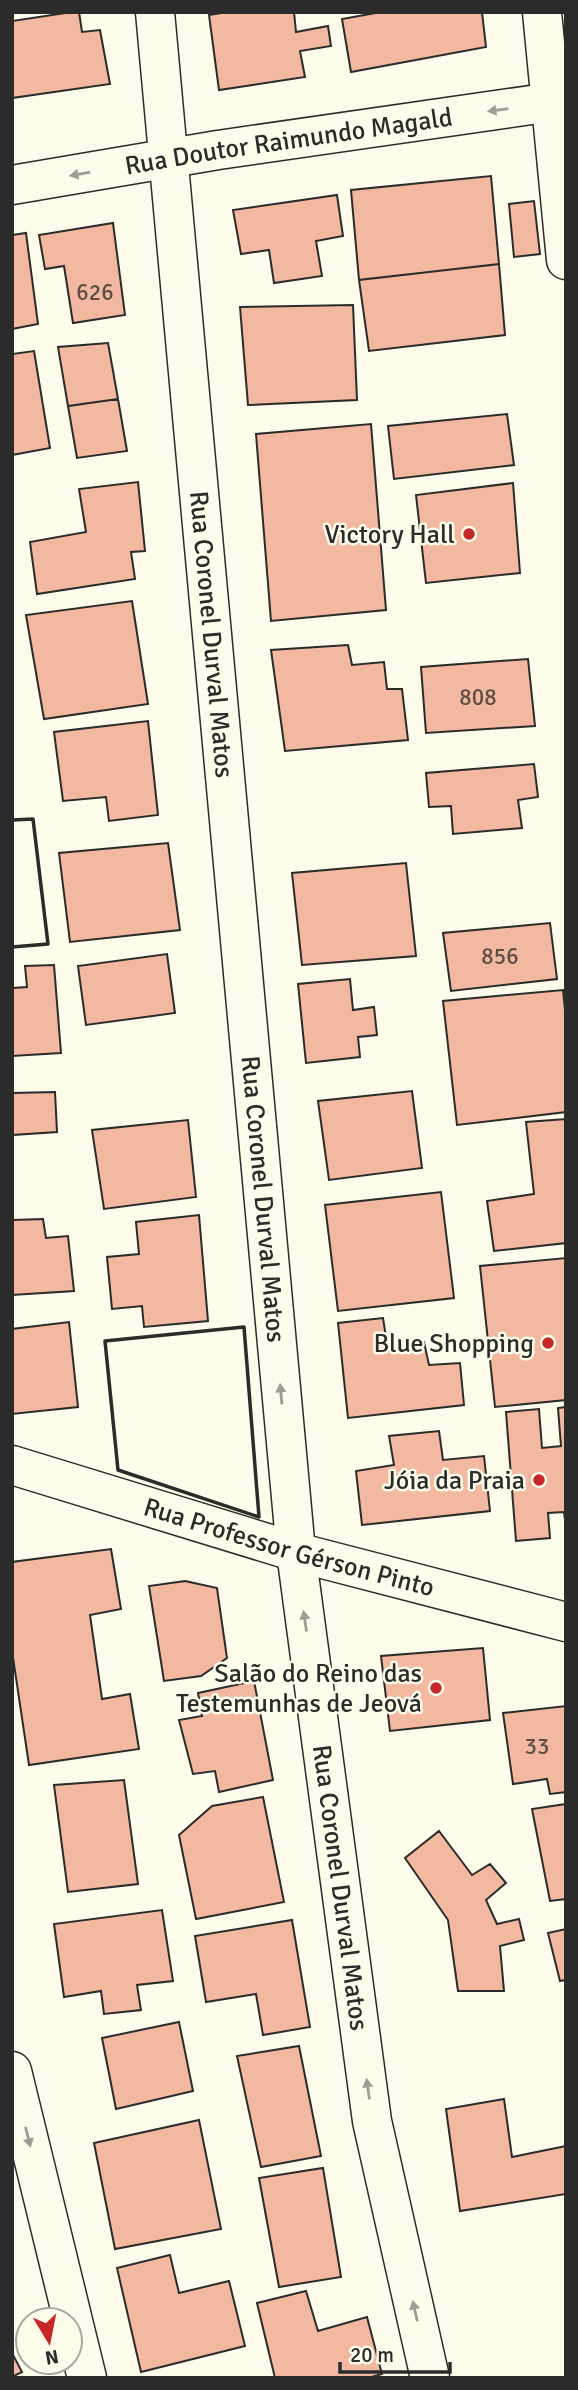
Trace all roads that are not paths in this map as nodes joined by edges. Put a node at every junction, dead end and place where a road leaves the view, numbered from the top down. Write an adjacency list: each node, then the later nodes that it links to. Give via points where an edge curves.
1 (155, 12): 4 (street, Rua Coronel Durval Matos)
2 (542, 12): 3 (street)
3 (559, 101): 4 (street, Rua Doutor Raimundo Magald, one-way to 4); 6 (street)
4 (170, 158): 5 (street, Rua Doutor Raimundo Magald, one-way to 5); 8 (street, Rua Coronel Durval Matos, one-way to 4)
5 (12, 185)
6 (566, 260)
7 (12, 1465): 8 (street, Rua Professor Gérson Pinto)
8 (296, 1552): 9 (street, Rua Professor Gérson Pinto); 12 (street, Rua Coronel Durval Matos, one-way to 8, via 372,2121)
9 (566, 1622)
10 (12, 2071): 11 (street, one-way to 11)
11 (87, 2378)
12 (430, 2378)

